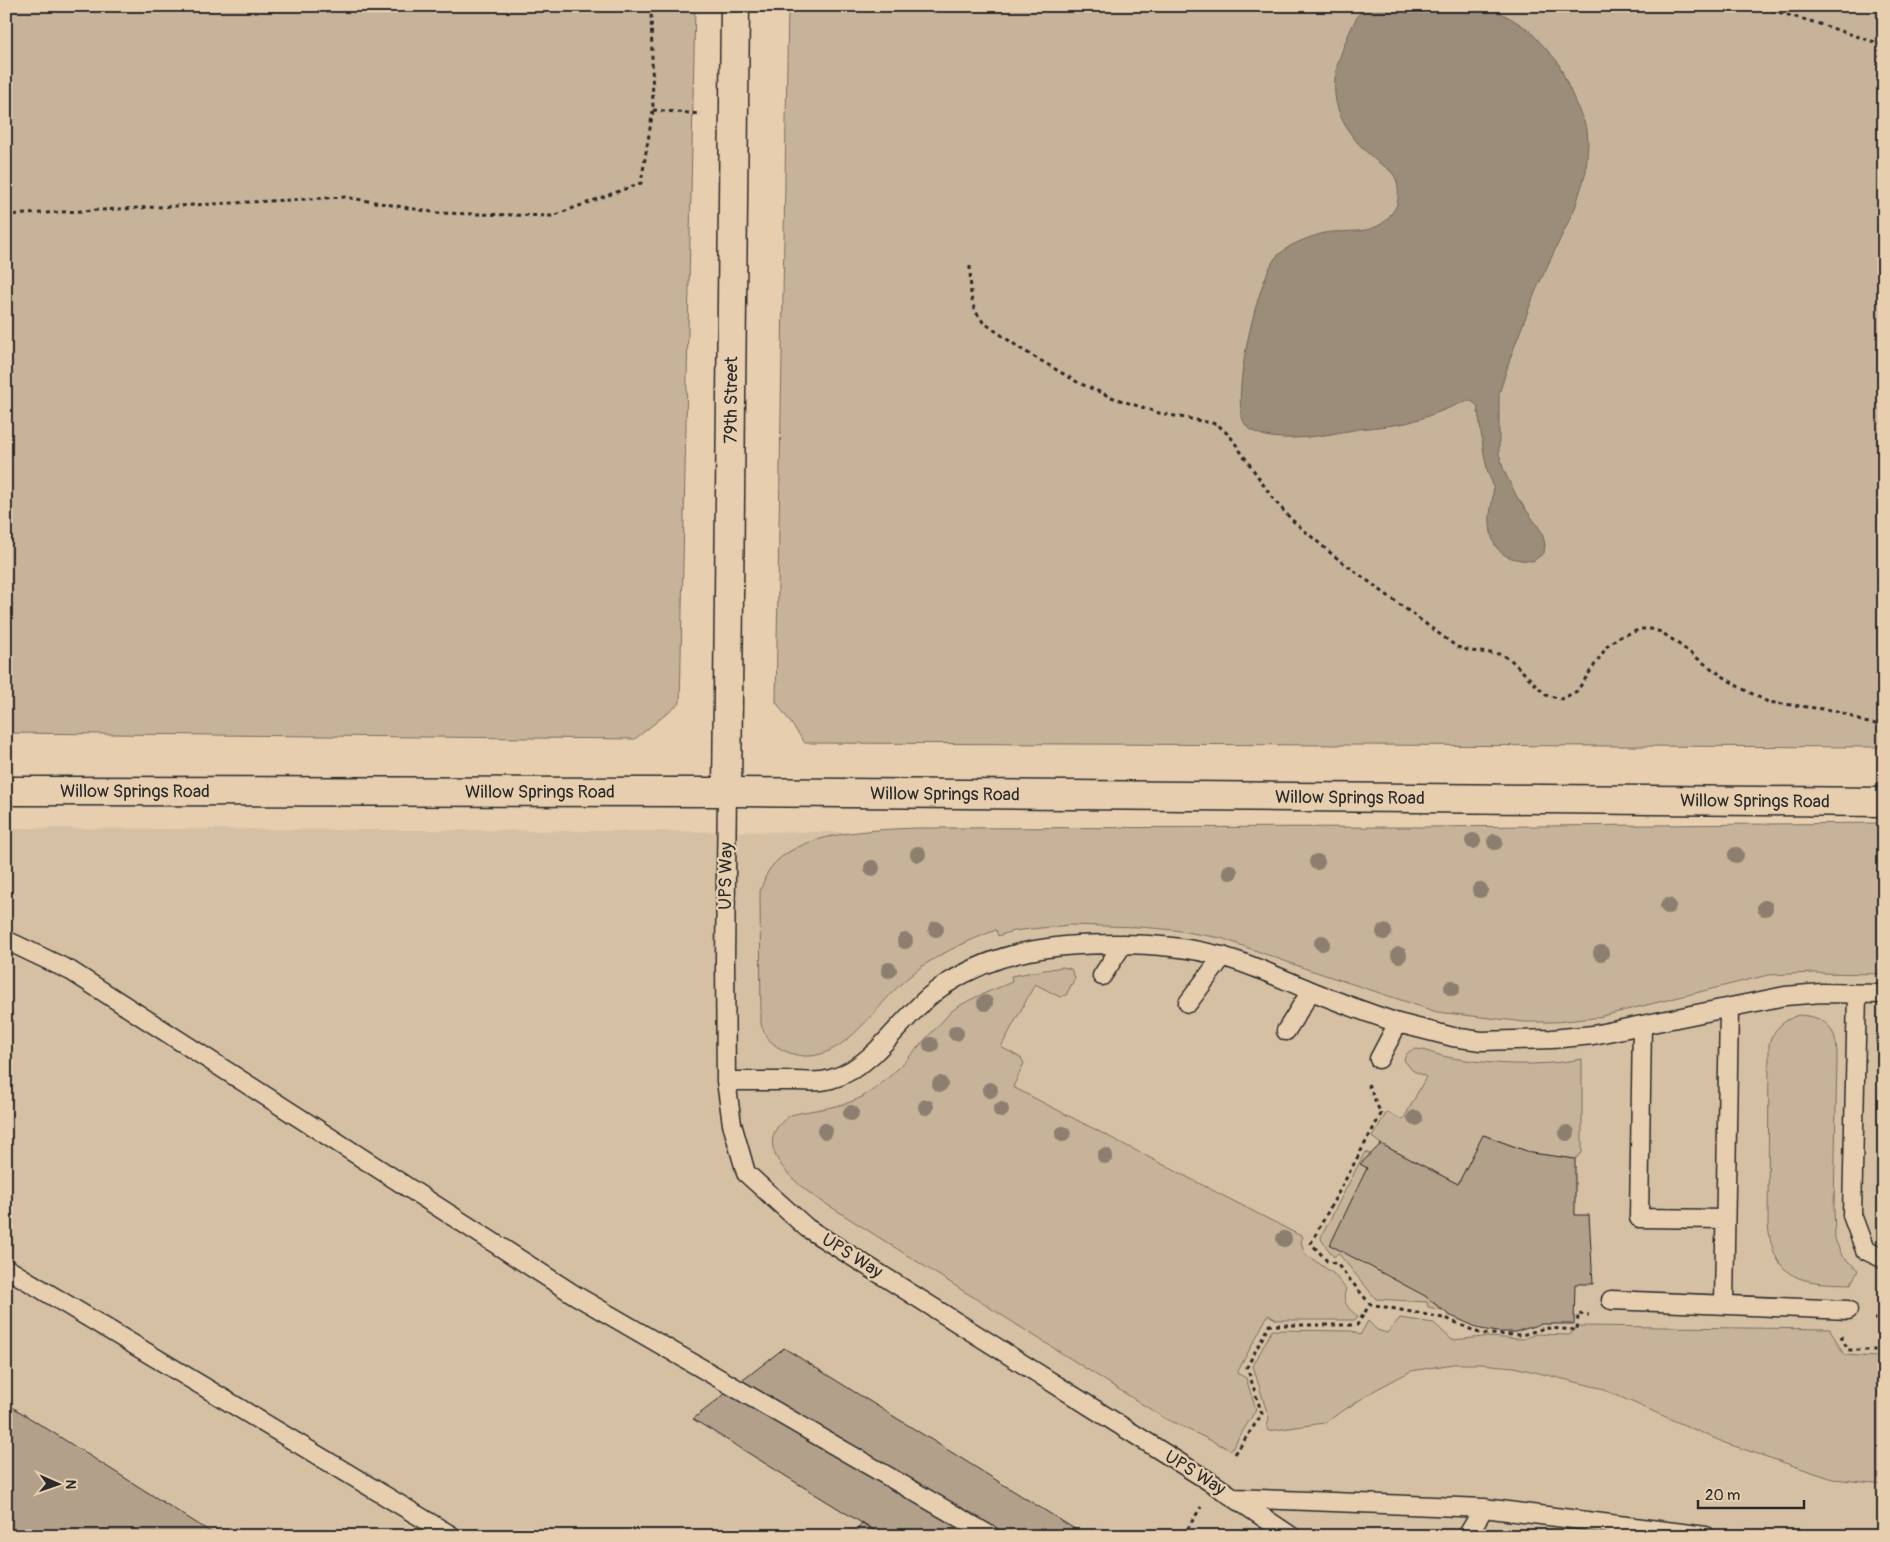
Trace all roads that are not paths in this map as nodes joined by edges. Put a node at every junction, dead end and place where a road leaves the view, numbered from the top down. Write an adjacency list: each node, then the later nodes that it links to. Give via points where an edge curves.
1 (735, 6): 3 (main road, 79th Street)
2 (6, 791): 3 (main road, Willow Springs Road)
3 (728, 792): 4 (main road, Willow Springs Road); 18 (lane, UPS Way, via 724,960)
4 (1884, 802)
5 (6, 942): 28 (lane, via 71,971 575,1295)
6 (1123, 944): 7 (lane, via 1155,945); 8 (lane); 18 (lane, via 1040,948 982,965 924,1000 872,1055 831,1079 816,1082)
7 (1223, 956): 9 (lane); 12 (lane)
8 (1102, 976)
9 (1311, 991): 14 (lane); 16 (lane)
10 (1857, 994): 11 (lane); 13 (lane, via 1785,996); 20 (lane, via 1852,1215 1865,1250)
11 (1884, 994)
12 (1188, 1004)
13 (1729, 1009): 15 (lane); 19 (lane)
14 (1398, 1023): 15 (lane, via 1454,1037 1510,1042 1593,1035); 17 (lane)
15 (1642, 1025): 19 (lane, via 1639,1218)
16 (1286, 1031)
17 (1379, 1059)
18 (726, 1081): 25 (lane, UPS Way, via 732,1124 746,1173 807,1228)
19 (1725, 1219): 23 (lane)
20 (1884, 1260)
21 (6, 1268): 27 (lane)
22 (1611, 1300): 23 (lane)
23 (1724, 1304): 24 (lane)
24 (1848, 1310)
25 (1234, 1498): 26 (lane); 29 (lane, UPS Way)
26 (1484, 1508): 30 (lane); 31 (lane)
27 (452, 1536)
28 (991, 1536)
29 (1290, 1536)
30 (1467, 1536)
31 (1706, 1536)

